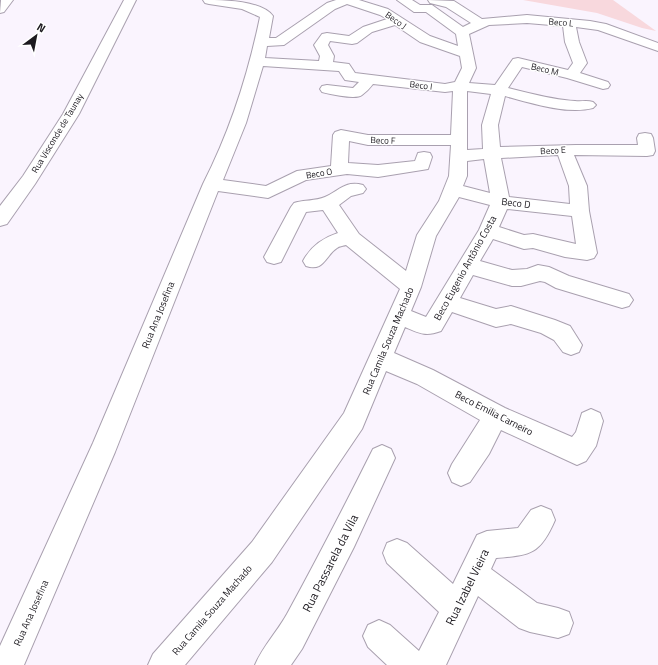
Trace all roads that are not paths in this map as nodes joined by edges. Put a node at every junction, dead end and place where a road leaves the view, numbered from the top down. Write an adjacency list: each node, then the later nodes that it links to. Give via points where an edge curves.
1 (7, 0): 6 (street)
2 (130, 0): 34 (street, Rua Visconde de Taunay, via 71,114 29,180)
3 (209, 0): 11 (street, Rua Ana Josefina, via 259,10 267,16)
4 (403, 0): 9 (street, via 418,9 428,8)
5 (434, 0): 9 (street, via 450,4)
6 (0, 8)
7 (397, 21): 11 (street, Beco J, via 384,12 346,0 331,6); 12 (street, Beco J, via 424,39); 13 (street, via 373,26 360,32 352,40 328,37 321,45 327,56)
8 (569, 23): 9 (street, Beco L, via 527,19 487,22); 10 (street, Beco L, via 601,27); 14 (street, via 572,42 580,63)
9 (472, 28): 12 (street, Rua Camila Souza Machado)
10 (658, 47)
11 (260, 52): 13 (street, Beco I); 27 (street, Rua Ana Josefina, via 226,156)
12 (467, 54): 17 (street, Rua Camila Souza Machado, via 469,68)
13 (325, 66): 15 (street, Beco I, via 344,67 350,77)
14 (572, 75): 16 (street, Beco M); 19 (street, Beco M, via 518,62)
15 (370, 79): 17 (street, Beco I, via 445,88); 18 (street, via 356,94)
16 (603, 85)
17 (461, 86): 19 (street, Beco I); 22 (street, Rua Camila Souza Machado)
18 (328, 89)
19 (499, 90): 20 (street, Beco I, via 529,98); 24 (street, via 490,125)
20 (588, 105)
21 (646, 145): 23 (street, Beco E)
22 (459, 148): 24 (street, Beco E); 26 (street, Beco F, via 409,141 368,140 341,135); 29 (street, Rua Camila Souza Machado, via 458,176)
23 (564, 150): 24 (street, Beco E); 33 (street, via 578,186)
24 (492, 153): 30 (street)
25 (424, 157): 26 (street, Beco O, via 422,165 378,170)
26 (339, 170): 27 (street, Beco O, via 303,175 268,192)
27 (212, 184): 57 (street, Rua Ana Josefina, via 102,452)
28 (357, 189): 31 (street, via 345,192)
29 (453, 189): 30 (street, Beco D); 41 (street, Rua Camila Souza Machado, via 448,202 426,235)
30 (501, 202): 32 (street, Beco D); 36 (street, Beco Eugenio Antônio Costa)
31 (330, 203): 37 (street, via 328,204); 38 (street, via 300,207)
32 (551, 207): 33 (street, Beco D); 35 (street)
33 (580, 211): 36 (street, via 588,253 542,243 524,242)
34 (0, 219)
35 (554, 226)
36 (488, 231): 40 (street, Beco Eugenio Antônio Costa)
37 (349, 236): 39 (street, via 330,243); 41 (street)
38 (274, 256)
39 (313, 261)
40 (468, 264): 42 (street, via 497,276 522,278 532,277 538,273 549,274 563,282); 43 (street, Beco Eugenio Antônio Costa)
41 (411, 287): 44 (street, Rua Camila Souza Machado)
42 (622, 300)
43 (446, 302): 44 (street, Beco Eugenio Antônio Costa, via 433,325 426,326); 45 (street, via 496,318 511,315 547,326 562,333)
44 (399, 316): 46 (street, Rua Camila Souza Machado)
45 (570, 345)
46 (380, 358): 47 (street, Beco Emilia Carneiro, via 428,370); 58 (street, Rua Camila Souza Machado, via 354,421 267,545)
47 (496, 416): 48 (street, Beco Emilia Carneiro, via 577,452 587,437); 50 (street)
48 (591, 421)
49 (382, 458): 59 (street, Rua Passarela da Vila, via 344,537 290,638)
50 (461, 473)
51 (541, 520): 53 (street, Rua Izabel Vieira, via 525,541 487,545)
52 (396, 553): 54 (street)
53 (473, 574): 54 (street, Rua Izabel Vieira); 55 (street, via 530,617)
54 (457, 608): 61 (street, Rua Izabel Vieira)
55 (558, 622)
56 (380, 636): 60 (street)
57 (8, 665)
58 (164, 665)
59 (271, 665)
60 (411, 665)
61 (428, 665)

